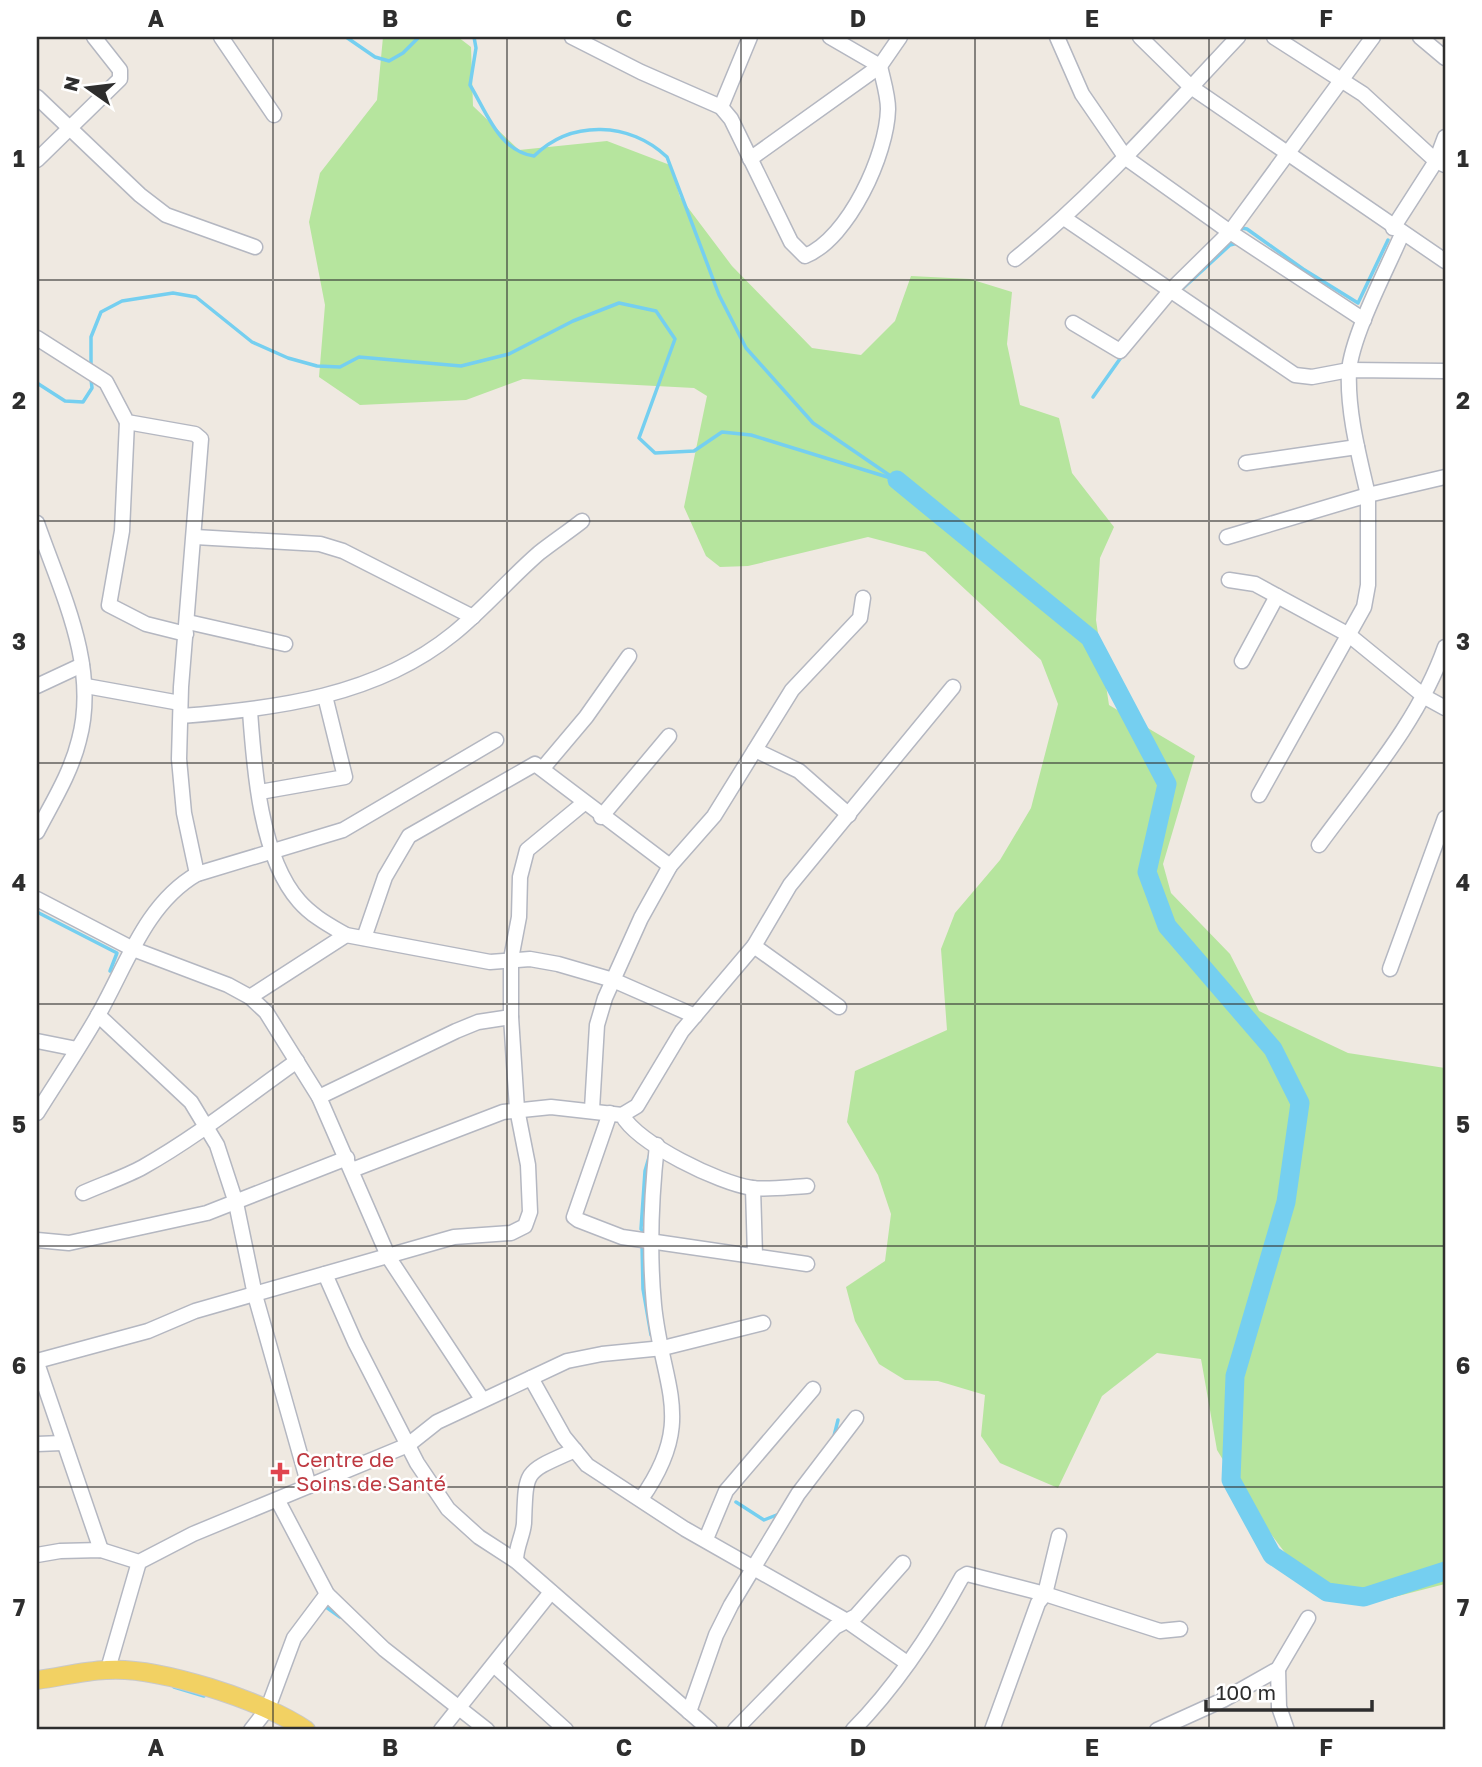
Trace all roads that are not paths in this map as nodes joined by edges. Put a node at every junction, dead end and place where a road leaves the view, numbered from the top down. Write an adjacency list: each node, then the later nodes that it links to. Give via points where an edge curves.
1 (94, 37): 20 (street, via 122,75)
2 (221, 37): 19 (street)
3 (750, 37): 18 (street)
4 (830, 37): 14 (street)
5 (900, 37): 14 (street)
6 (1057, 37): 23 (street, via 1082,94)
7 (1140, 37): 16 (street)
8 (1238, 37): 16 (street)
9 (1274, 37): 15 (street)
10 (1373, 37): 15 (street)
11 (1420, 37): 13 (street)
12 (578, 38): 18 (street, via 640,72)
13 (1445, 58)
14 (880, 66): 24 (street); 24 (street, via 888,112 879,158 835,233 808,256 792,242)
15 (1341, 80): 22 (street); 26 (street)
16 (1191, 87): 22 (street); 23 (street)
17 (37, 97): 20 (street)
18 (721, 107): 24 (street)
19 (274, 115)
20 (71, 130): 25 (street); 30 (street, via 166,215)
21 (1445, 137): 26 (street)
22 (1288, 153): 28 (street); 29 (street)
23 (1126, 158): 27 (street); 29 (street)
24 (750, 159)
25 (37, 160)
26 (1441, 163): 28 (street)
27 (1064, 218): 31 (street); 33 (street)
28 (1398, 231): 32 (street); 34 (street)
29 (1230, 232): 33 (street); 34 (street)
30 (255, 247)
31 (1015, 259)
32 (1445, 261)
33 (1171, 290): 35 (street, via 1120,351); 37 (street, via 1295,375 1312,377)
34 (1364, 320): 37 (street)
35 (1073, 323)
36 (37, 338): 39 (street, via 103,380)
37 (1349, 370): 38 (street); 40 (street)
38 (1445, 371)
39 (127, 422): 46 (street, via 199,435); 52 (street, via 122,531 108,605 146,624)
40 (1357, 447): 41 (street); 43 (street)
41 (1246, 463)
42 (1445, 477): 43 (street)
43 (1368, 495): 47 (street); 53 (street, via 1368,584 1364,607)
44 (582, 521): 51 (street, via 539,554)
45 (37, 523): 58 (street)
46 (195, 537): 51 (street, via 320,544 343,551); 52 (street)
47 (1227, 537)
48 (1229, 580): 49 (street, via 1255,584)
49 (1277, 596): 53 (street); 57 (street)
50 (863, 598): 69 (street, via 860,618 792,690)
51 (473, 617): 62 (street, via 408,666)
52 (187, 628): 54 (street); 65 (street)
53 (1349, 635): 63 (street); 72 (street)
54 (285, 644)
55 (1445, 647): 63 (street)
56 (629, 656): 70 (street)
57 (1242, 661)
58 (82, 665): 59 (street); 60 (street)
59 (37, 686)
60 (86, 687): 65 (street); 77 (street, via 80,738 71,765)
61 (953, 687): 74 (street)
62 (325, 696): 66 (street); 71 (street, via 345,777)
63 (1425, 697): 64 (street); 78 (street)
64 (1445, 708)
65 (181, 710): 66 (street); 81 (street, via 184,813)
66 (250, 711): 71 (street)
67 (669, 736): 75 (street)
68 (496, 740): 79 (street, via 358,823)
69 (755, 750): 74 (street, via 799,771); 80 (street, via 714,816)
70 (544, 768): 73 (street); 84 (street, via 532,764 409,836 385,877)
71 (260, 792): 79 (street)
72 (1259, 794)
73 (584, 803): 75 (street); 87 (street, via 527,850)
74 (849, 815): 85 (street, via 790,885)
75 (601, 817): 80 (street)
76 (1445, 818): 88 (street)
77 (37, 832)
78 (1319, 845)
79 (273, 851): 81 (street); 83 (street, via 298,900)
80 (670, 866): 89 (street)
81 (197, 874): 86 (street, via 158,906)
82 (37, 899): 86 (street)
83 (346, 935): 84 (street); 90 (street)
84 (364, 938): 87 (street, via 490,962)
85 (754, 946): 91 (street); 93 (street)
86 (133, 949): 90 (street); 92 (street)
87 (511, 959): 89 (street, via 558,964); 94 (street)
88 (1390, 969)
89 (613, 980): 93 (street); 100 (street, via 595,1034)
90 (250, 997): 97 (street, via 266,1012)
91 (839, 1007)
92 (98, 1015): 96 (street); 103 (street, via 191,1102)
93 (695, 1016): 102 (street, via 637,1106)
94 (511, 1017): 98 (street, via 456,1031); 99 (street)
95 (37, 1041): 96 (street)
96 (77, 1049): 101 (street)
97 (297, 1062): 98 (street); 103 (street)
98 (319, 1097): 105 (street)
99 (517, 1109): 100 (street); 105 (street); 113 (street, via 528,1165 530,1212 525,1226 511,1233 454,1237)
100 (592, 1109): 102 (street)
101 (37, 1113)
102 (616, 1114): 104 (street); 111 (street, via 574,1217 622,1237)
103 (208, 1127): 108 (street, via 141,1168); 109 (street)
104 (657, 1145): 107 (street, via 678,1161); 111 (street)
105 (349, 1164): 109 (street); 113 (street)
106 (807, 1186): 107 (street)
107 (753, 1188): 112 (street)
108 (83, 1193)
109 (236, 1203): 110 (street, via 92,1239 69,1243); 116 (street)
110 (37, 1240)
111 (648, 1240): 112 (street); 118 (street)
112 (755, 1256): 114 (street)
113 (389, 1258): 115 (street); 122 (street)
114 (807, 1264)
115 (325, 1274): 116 (street); 126 (street)
116 (255, 1295): 119 (street); 128 (street)
117 (763, 1323): 118 (street)
118 (663, 1348): 120 (street, via 579,1359); 129 (street, via 672,1401 671,1429 658,1474)
119 (37, 1362): 124 (street)
120 (531, 1378): 122 (street); 127 (street)
121 (813, 1389): 132 (street, via 726,1492)
122 (482, 1399): 126 (street, via 437,1422)
123 (856, 1418): 138 (street, via 798,1494)
124 (62, 1443): 125 (street); 133 (street)
125 (37, 1444)
126 (408, 1445): 128 (street); 135 (street, via 448,1509 479,1537)
127 (575, 1450): 129 (street, via 605,1478); 135 (street, via 539,1467 524,1486 523,1530 517,1539)
128 (309, 1486): 130 (street)
129 (640, 1499): 132 (street)
130 (278, 1501): 136 (street, via 193,1534); 140 (street)
131 (1059, 1536): 141 (street)
132 (706, 1539): 138 (street)
133 (101, 1550): 134 (street); 136 (street)
134 (37, 1555)
135 (516, 1560): 139 (street)
136 (139, 1562): 147 (street)
137 (903, 1563): 143 (street)
138 (755, 1566): 143 (street); 152 (street, via 716,1635)
139 (551, 1592): 146 (street); 152 (street)
140 (327, 1594): 150 (street, via 384,1649); 151 (street, via 295,1638)
141 (1045, 1594): 144 (street, via 1160,1631); 145 (street, via 967,1574); 161 (street)
142 (1308, 1618): 148 (street)
143 (847, 1621): 145 (street); 159 (street, via 835,1627)
144 (1180, 1629)
145 (907, 1663): 160 (street)
146 (495, 1665): 150 (street); 157 (street)
147 (108, 1669): 149 (main road); 151 (main road, via 150,1673)
148 (1278, 1669): 162 (street); 163 (street, via 1279,1707)
149 (37, 1680)
150 (460, 1708): 155 (street); 156 (street)
151 (268, 1709): 153 (street); 154 (main road)
152 (689, 1712): 158 (street)
153 (251, 1730)
154 (306, 1730)
155 (441, 1730)
156 (487, 1730)
157 (566, 1730)
158 (710, 1730)
159 (735, 1730)
160 (853, 1730)
161 (992, 1730)
162 (1157, 1730)
163 (1287, 1730)

